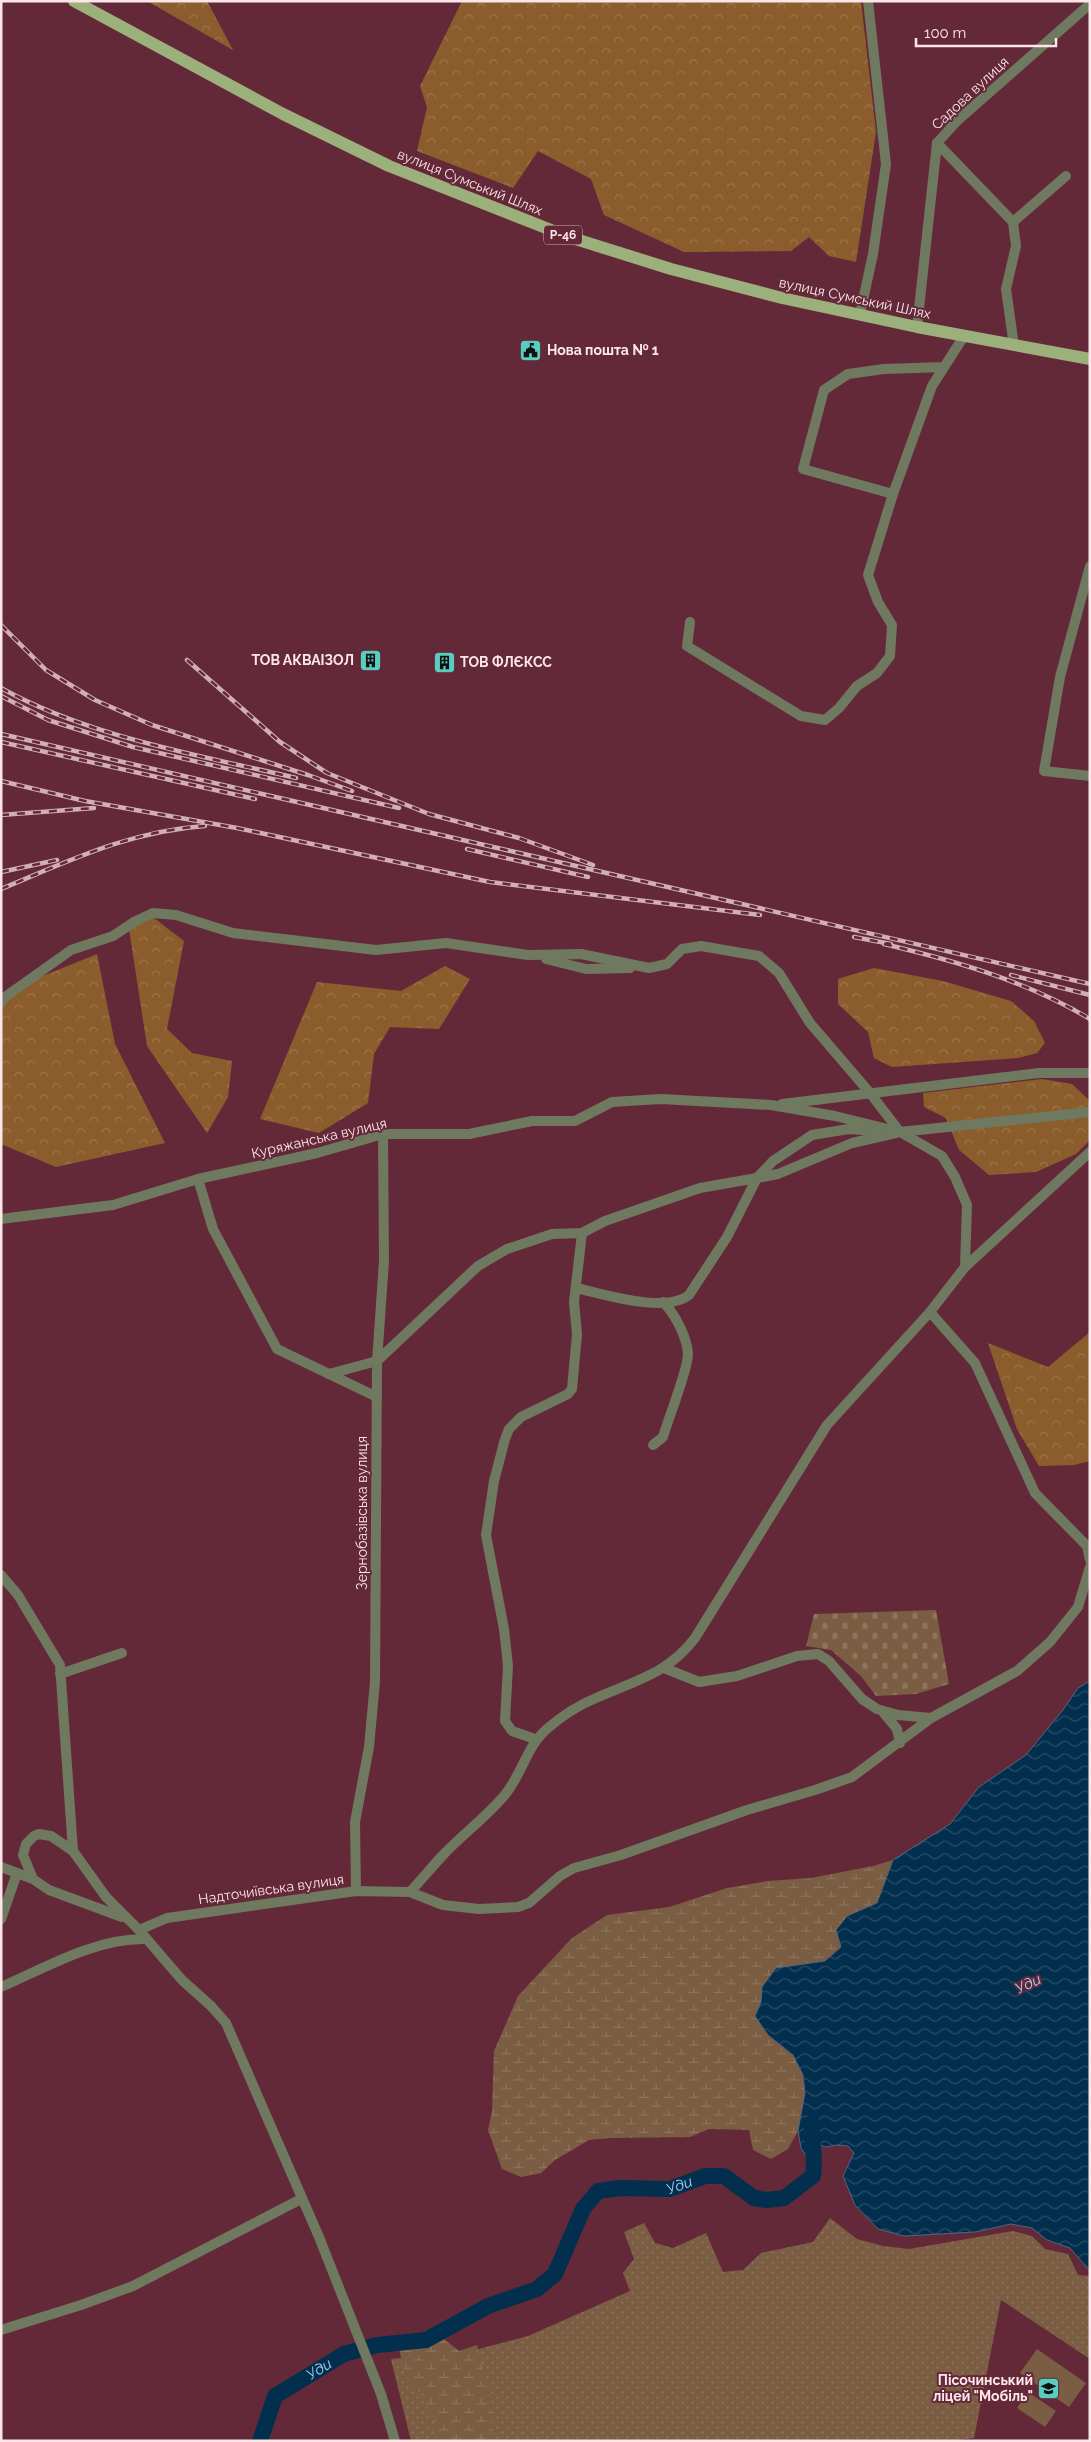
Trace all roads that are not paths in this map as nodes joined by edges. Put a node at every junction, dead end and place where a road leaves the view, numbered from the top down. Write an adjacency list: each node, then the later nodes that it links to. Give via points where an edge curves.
1 (74, 1): 7 (main road, вулиця Сумський Шлях / Р-46, via 283,114 389,166 569,237 782,298)
2 (868, 1): 7 (street, via 886,164 873,254)
3 (1090, 4): 4 (street, Садова вулиця)
4 (936, 143): 6 (street); 8 (street)
5 (1066, 176): 6 (street)
6 (1013, 222): 10 (street, via 1016,246 1006,289)
7 (860, 314): 8 (main road, вулиця Сумський Шлях / Р-46)
8 (917, 327): 9 (main road, вулиця Сумський Шлях / Р-46)
9 (964, 336): 10 (main road, вулиця Сумський Шлях / Р-46); 12 (street)
10 (1014, 346): 11 (main road, вулиця Сумський Шлях / Р-46)
11 (1090, 359)
12 (944, 368): 13 (street, via 932,386); 13 (street, via 884,369 848,374 824,390 803,469)
13 (893, 494): 15 (street, via 868,575 878,602 892,625 890,656 877,673 857,686 825,720 801,716 687,646)
14 (1090, 566): 16 (street, via 1060,677 1044,771)
15 (690, 622)
16 (1090, 776)
17 (1, 1003): 19 (street, via 6,996 71,950 113,936 153,913 176,915 233,933 376,950 446,943 528,955 581,954 649,968 667,964 682,949 701,946 759,956 779,973 810,1022)
18 (1090, 1073): 19 (street, via 1039,1073)
19 (870, 1093): 20 (street); 22 (street)
20 (771, 1105): 22 (street, via 836,1116); 23 (street, Куряжанська вулиця, via 661,1099 612,1102 575,1122 532,1122 469,1134)
21 (1090, 1112): 22 (street)
22 (900, 1132): 25 (street, via 852,1143 778,1174); 25 (street, via 849,1129 812,1136 773,1161); 29 (street, via 942,1156 955,1177 968,1205)
23 (384, 1134): 26 (street, Куряжанська вулиця, via 317,1153); 33 (street, Зернобазівська вулиця, via 384,1261)
24 (1090, 1152): 29 (street)
25 (757, 1178): 28 (street, via 700,1188 605,1221); 31 (street, via 727,1237 688,1295 682,1300)
26 (198, 1179): 27 (street, Куряжанська вулиця, via 112,1205); 34 (street, via 213,1230 277,1349)
27 (1, 1220)
28 (582, 1233): 30 (street); 33 (street, via 552,1234 507,1249 478,1266)
29 (965, 1267): 32 (street)
30 (576, 1288): 31 (street, via 641,1302); 45 (street, via 577,1334 572,1388 562,1397 521,1417 509,1429 494,1481 486,1535 508,1666 505,1721 512,1731)
31 (663, 1302): 36 (street, via 677,1322 688,1355 663,1437)
32 (930, 1312): 37 (street, via 975,1363 1036,1493 1086,1546); 41 (street, via 827,1425 695,1638)
33 (377, 1361): 34 (street); 35 (street, Зернобазівська вулиця)
34 (329, 1374): 35 (street)
35 (376, 1397): 51 (street, Зернобазівська вулиця, via 375,1682 369,1747 355,1822)
36 (653, 1446)
37 (1090, 1560)
38 (1090, 1567): 44 (street, via 1078,1607 1050,1642 1017,1671)
39 (1, 1575): 42 (street, via 18,1595 60,1665)
40 (122, 1653): 42 (street)
41 (664, 1668): 43 (street, via 699,1682 737,1676 797,1656 818,1654 829,1660 862,1699); 45 (street, via 637,1683 577,1707)
42 (60, 1674): 47 (street)
43 (882, 1712): 44 (street); 46 (street, via 898,1729)
44 (931, 1718): 46 (street)
45 (535, 1739): 52 (street, via 525,1764 505,1796)
46 (900, 1742): 52 (street, via 852,1777 574,1868 529,1903 518,1907 479,1909 443,1905)
47 (73, 1851): 50 (street, via 51,1836 34,1836 26,1844 23,1855); 53 (street, via 100,1891)
48 (1, 1867): 49 (street)
49 (17, 1873): 50 (street); 54 (street)
50 (33, 1879): 53 (street, via 49,1890)
51 (356, 1891): 52 (street, Надточиївська вулиця); 55 (street, Надточиївська вулиця, via 167,1918)
52 (410, 1892)
53 (124, 1918): 55 (street)
54 (1, 1919)
55 (139, 1930): 56 (street)
56 (146, 1940): 57 (street, via 114,1941); 58 (street, via 226,2023)
57 (1, 1987)
58 (301, 2199): 59 (street, via 133,2286); 60 (street, via 350,2312)
59 (1, 2330)
60 (395, 2441)

